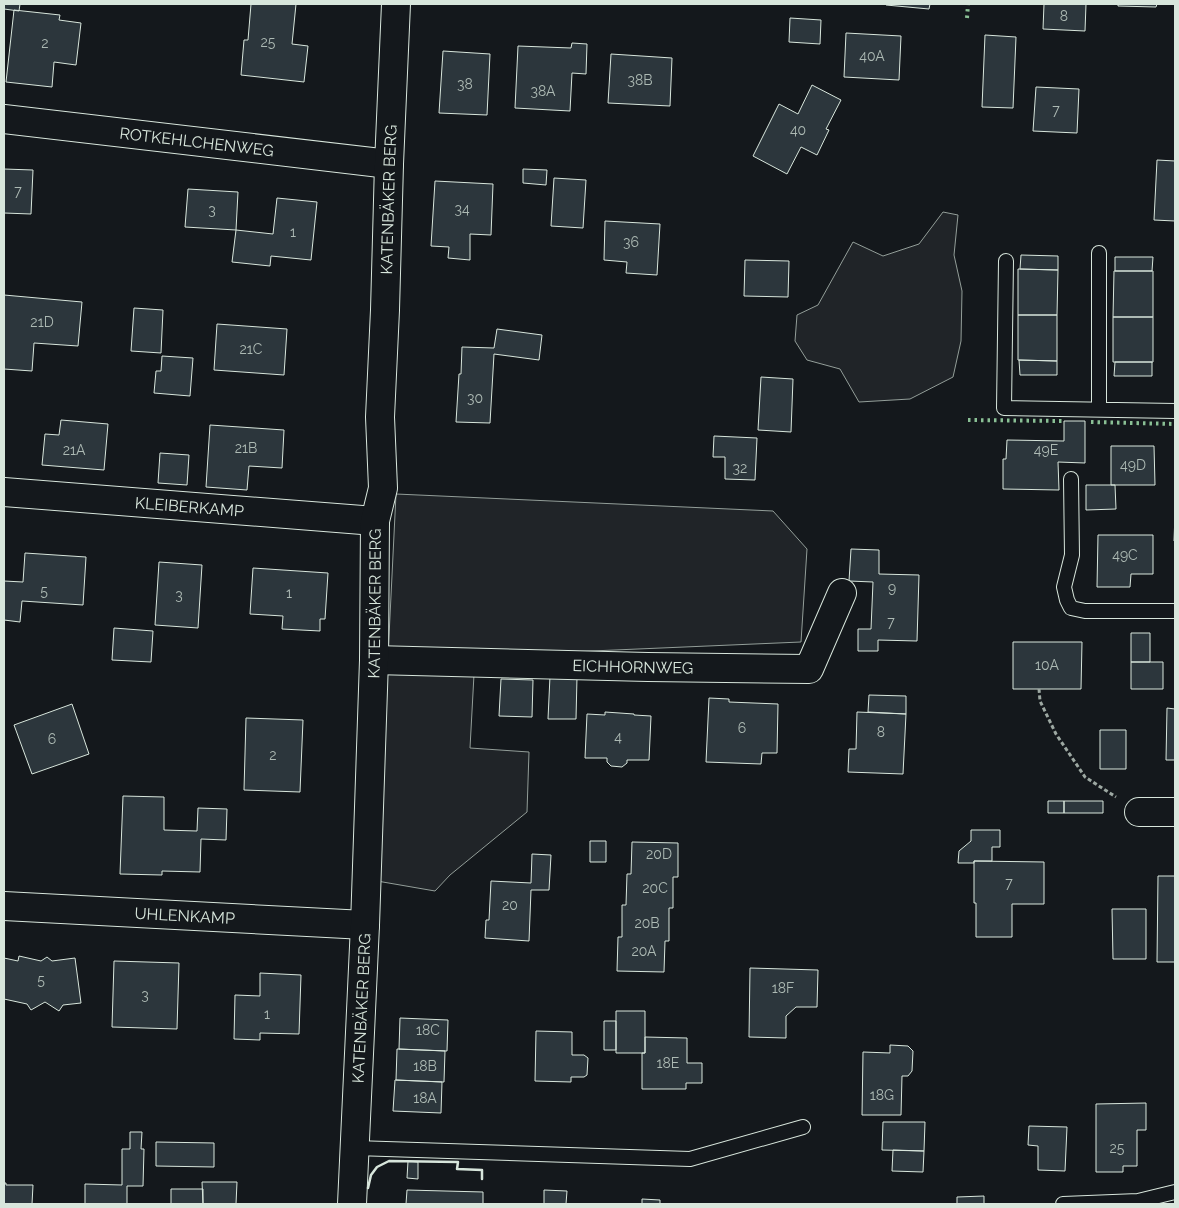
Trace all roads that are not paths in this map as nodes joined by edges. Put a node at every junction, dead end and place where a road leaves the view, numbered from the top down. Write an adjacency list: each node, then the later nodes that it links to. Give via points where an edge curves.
1 (396, 4): 3 (street, KATENBÄKER BERG)
2 (4, 119): 3 (street, ROTKEHLCHENWEG)
3 (389, 164): 10 (street, KATENBÄKER BERG, via 380,417 383,488)
4 (1099, 253): 6 (lane)
5 (1006, 261): 6 (lane, via 1004,408)
6 (1099, 409): 7 (lane)
7 (1175, 411)
8 (1071, 479): 12 (lane, via 1072,555 1064,587 1072,608 1085,611)
9 (4, 492): 10 (street, KLEIBERKAMP)
10 (375, 521): 13 (street, KATENBÄKER BERG)
11 (842, 593): 13 (street, EICHHORNWEG, via 808,669)
12 (1175, 611)
13 (374, 660): 17 (street, KATENBÄKER BERG)
14 (1139, 812): 15 (street)
15 (1175, 812)
16 (4, 906): 17 (street, UHLENKAMP)
17 (365, 924): 19 (street, KATENBÄKER BERG)
18 (803, 1126): 19 (lane, via 690,1159)
19 (355, 1148): 21 (street, KATENBÄKER BERG)
20 (1175, 1192): 22 (lane, via 1138,1201)
21 (352, 1204)
22 (1063, 1204)

